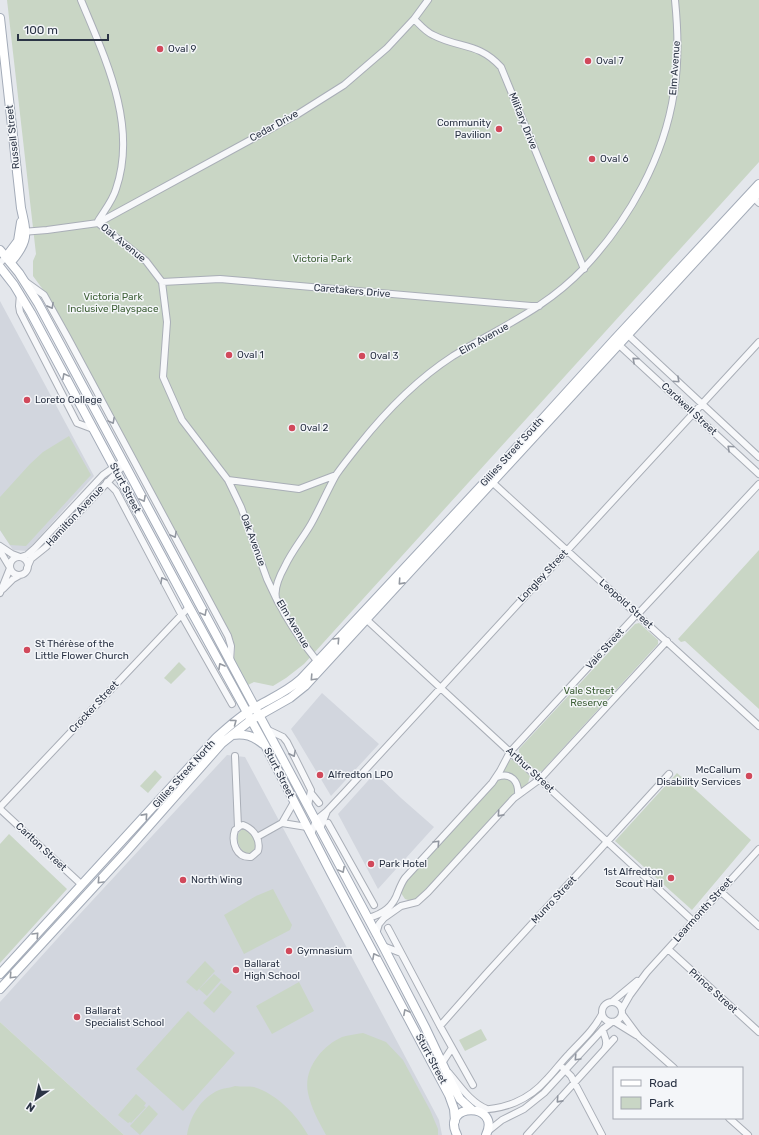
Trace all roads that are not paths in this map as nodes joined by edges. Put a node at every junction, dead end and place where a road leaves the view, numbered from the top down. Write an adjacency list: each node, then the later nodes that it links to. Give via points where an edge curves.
1 (81, 0): 8 (street, via 117,96 124,138 116,190)
2 (428, 0): 5 (street, Cedar Drive)
3 (675, 0): 12 (street, Elm Avenue, via 678,37 676,79 662,139 650,171 633,204 610,238)
4 (0, 18): 9 (main road, Russell Street)
5 (414, 20): 8 (street, Cedar Drive, via 344,85 284,121); 12 (street, Military Drive, via 428,33 443,40 482,51 501,67)
6 (759, 184): 7 (main road, Gillies Street South)
7 (755, 197): 17 (main road, Gillies Street South)
8 (98, 223): 9 (street, Oak Avenue); 14 (street, Oak Avenue, via 146,261)
9 (23, 232): 10 (main road, Russell Street)
10 (6, 256): 11 (street, Russell Street); 13 (main road, Sturt Street)
11 (1, 269): 15 (main road, Sturt Street)
12 (584, 269): 16 (street, Elm Avenue)
13 (24, 279): 20 (street, Sturt Street, one-way to 20, via 46,297); 21 (main road, Sturt Street)
14 (162, 282): 16 (street, Caretakers Drive, via 220,280); 30 (street, Oak Avenue, via 167,322 163,377 182,420)
15 (20, 293): 24 (main road, Sturt Street, one-way to 15); 24 (street, via 20,312 77,423)
16 (542, 305): 29 (street, Elm Avenue, via 453,356 422,378 376,425)
17 (625, 332): 18 (main road, Gillies Street South); 22 (street, Cardwell Street, one-way to 22)
18 (616, 342): 23 (street, Cardwell Street, one-way to 18); 31 (main road, Gillies Street South)
19 (759, 342): 22 (street, Longley Street)
20 (97, 391): 21 (street); 49 (street, Sturt Street, one-way to 49, via 228,636 232,646)
21 (88, 395): 26 (main road, Sturt Street)
22 (702, 404): 23 (street, Longley Street); 25 (street, Cardwell Street)
23 (693, 413): 28 (street, Cardwell Street, one-way to 23); 35 (street, Longley Street)
24 (93, 429): 27 (main road, Sturt Street)
25 (759, 457)
26 (124, 463): 27 (street, Hamilton Avenue); 49 (main road, Sturt Street, one-way to 49)
27 (115, 470): 32 (street, Hamilton Avenue); 37 (street, Hamilton Avenue, via 97,481 35,548); 43 (main road, Sturt Street)
28 (759, 474)
29 (336, 475): 30 (street, via 299,489); 42 (street, Elm Avenue, via 310,526 285,566 278,585)
30 (228, 480): 42 (street, Oak Avenue)
31 (490, 480): 35 (street, Leopold Street); 46 (main road, Gillies Street South)
32 (107, 482): 39 (street, Hamilton Avenue, via 46,547 31,559); 44 (street, Sturt Street, one-way to 32, via 116,491)
33 (759, 484): 45 (street, Vale Street)
34 (0, 546): 37 (street)
35 (567, 550): 45 (street, Leopold Street); 50 (street, Longley Street)
36 (0, 551): 38 (street)
37 (20, 557): 38 (street, via 13,558); 39 (street, via 27,562)
38 (10, 567): 40 (street, via 13,573); 41 (street)
39 (27, 568): 40 (street, via 25,573)
40 (20, 575): 41 (street)
41 (1, 592)
42 (277, 600): 48 (street, Elm Avenue)
43 (188, 607): 44 (street, Crocker Street); 53 (main road, Sturt Street, one-way to 43)
44 (181, 614): 51 (street, Sturt Street); 68 (street, Crocker Street)
45 (637, 615): 47 (street, Leopold Street); 58 (street, Vale Street)
46 (364, 617): 48 (main road, Gillies Street South, one-way to 46); 50 (street, Arthur Street); 52 (main road, Gillies Street South, one-way to 52, via 301,690 290,698)
47 (667, 641): 54 (street, Leopold Street); 62 (street)
48 (317, 661): 52 (main road, Gillies Street South, via 292,687)
49 (230, 662): 52 (main road, Sturt Street)
50 (440, 687): 58 (street, Arthur Street); 69 (street, Longley Street)
51 (232, 704)
52 (257, 711): 53 (main road, Gillies Street North); 55 (main road, Sturt Street)
53 (249, 716): 56 (main road, Gillies Street North); 57 (main road, Sturt Street); 80 (main road, Gillies Street North, one-way to 53, via 216,738 229,726)
54 (759, 726)
55 (266, 729): 63 (street, Sturt Street, one-way to 63, via 286,740); 67 (main road, Sturt Street)
56 (231, 735): 57 (main road, via 244,734); 82 (main road, Gillies Street North)
57 (266, 746): 65 (main road, Sturt Street)
58 (510, 752): 61 (street, Vale Street); 62 (street, Arthur Street)
59 (235, 756): 73 (street)
60 (669, 774): 78 (street, Munro Street)
61 (497, 777): 64 (street, via 505,775 513,778 518,786); 86 (street, Vale Street, one-way to 61, via 407,875)
62 (540, 779): 64 (street); 78 (street, Arthur Street)
63 (311, 793): 66 (street); 67 (street, Sturt Street)
64 (518, 795): 89 (street, one-way to 89, via 428,892 420,900)
65 (294, 802): 71 (street); 74 (main road, Sturt Street)
66 (319, 804)
67 (308, 806): 70 (main road, Sturt Street)
68 (0, 808): 83 (street, Carlton Street)
69 (327, 811): 70 (street, Longley Street); 75 (street, Longley Street)
70 (316, 820): 75 (main road, Sturt Street); 76 (street)
71 (282, 823): 74 (street); 77 (street)
72 (328, 823): 79 (street)
73 (238, 827): 77 (street, via 246,826); 77 (street, via 234,832 234,842 237,850 244,856 252,857 258,852)
74 (307, 827): 76 (main road, Sturt Street)
75 (322, 832): 79 (street); 87 (main road, Sturt Street, one-way to 87)
76 (311, 835): 121 (main road, Sturt Street, one-way to 76, via 449,1095)
77 (257, 838)
78 (608, 842): 91 (street, Arthur Street); 105 (street, Munro Street)
79 (340, 843): 84 (street)
80 (119, 845): 82 (main road); 83 (main road, Gillies Street North)
81 (759, 849): 85 (street, Learmonth Street)
82 (126, 852): 100 (main road, Gillies Street North, one-way to 100)
83 (82, 885): 99 (main road, Gillies Street North, one-way to 83)
84 (366, 891): 87 (street); 88 (street)
85 (720, 891): 91 (street, Learmonth Street); 92 (street)
86 (398, 893): 89 (street, via 402,900); 90 (street, Vale Street, via 387,910)
87 (360, 903): 90 (main road, Sturt Street)
88 (374, 904)
89 (410, 904): 94 (street, via 399,906 382,920)
90 (368, 918): 94 (main road, Sturt Street)
91 (693, 921): 96 (street, Learmonth Street)
92 (759, 926)
93 (388, 928): 97 (street)
94 (376, 934): 95 (main road, Sturt Street)
95 (383, 946): 97 (street); 112 (main road, Sturt Street)
96 (668, 949): 98 (street, Learmonth Street); 107 (street, Prince Street)
97 (401, 953): 105 (street)
98 (647, 972): 101 (street, Learmonth Street); 102 (street, Learmonth Street)
99 (0, 974)
100 (0, 989)
101 (613, 1001): 102 (street); 103 (street, via 604,1005)
102 (622, 1011): 104 (street, via 620,1019); 108 (street)
103 (602, 1014): 104 (street); 113 (street, via 596,1026)
104 (613, 1022): 106 (street); 108 (street)
105 (440, 1026): 110 (street)
106 (603, 1029): 111 (street, via 607,1042); 115 (street, one-way to 115)
107 (759, 1032)
108 (639, 1037): 114 (street)
109 (614, 1039): 111 (street)
110 (452, 1048): 112 (street, Sturt Street); 117 (street)
111 (604, 1050): 116 (street)
112 (443, 1064): 118 (main road, Sturt Street, via 458,1096 464,1104); 119 (street, via 469,1096)
113 (559, 1065): 115 (street); 119 (street, via 539,1088 526,1098 511,1105)
114 (673, 1067)
115 (565, 1070): 116 (street); 122 (street, via 544,1093 502,1120)
116 (574, 1082): 124 (street, one-way to 124); 125 (street)
117 (473, 1085)
118 (474, 1110): 119 (street); 121 (main road, via 460,1113); 122 (main road, Sturt Street, via 486,1118)
119 (488, 1110)
120 (730, 1119): 126 (street)
121 (455, 1121): 123 (main road, Sturt Street)
122 (487, 1134)
123 (457, 1135)
124 (527, 1135)
125 (602, 1135)
126 (748, 1135)

